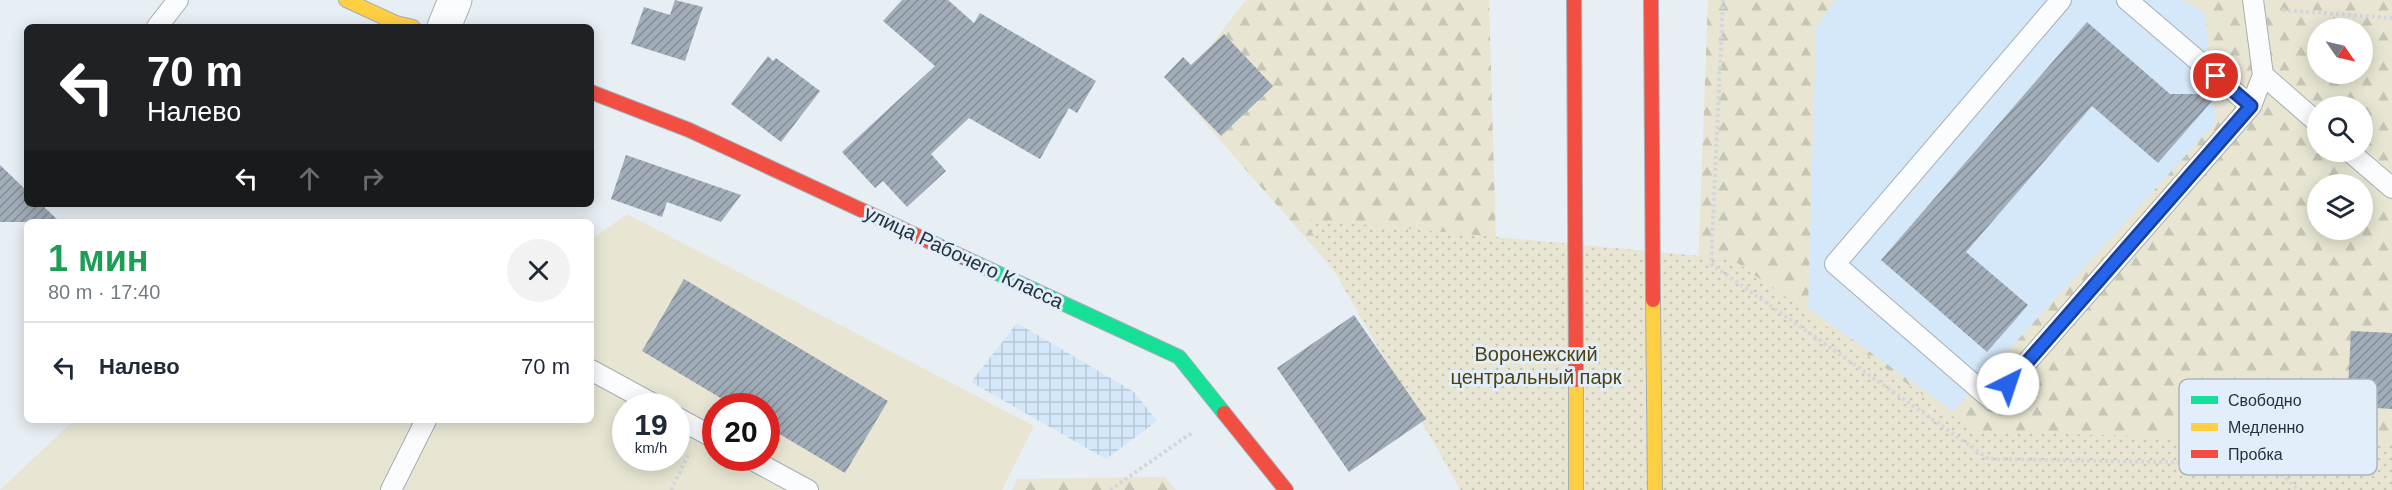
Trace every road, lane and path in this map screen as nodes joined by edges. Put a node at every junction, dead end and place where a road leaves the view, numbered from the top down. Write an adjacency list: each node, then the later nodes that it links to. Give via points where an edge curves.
1 (178, 0): 10 (lane)
2 (346, 0): 11 (main road)
3 (455, 0): 12 (street)
4 (1574, 0): 30 (main road)
5 (1651, 0): 31 (main road)
6 (2061, 0): 15 (lane, via 1834,264 1992,401)
7 (2127, 0): 15 (lane)
8 (2253, 4): 9 (path); 13 (lane)
9 (2392, 18)
10 (159, 24)
11 (400, 24)
12 (445, 24)
13 (2263, 75): 15 (lane); 16 (lane)
14 (594, 93): 21 (main road, улица Рабочего Класса, via 689,130 1179,357)
15 (2251, 106)
16 (2307, 113)
17 (2362, 162): 18 (lane)
18 (2392, 188)
19 (594, 372): 20 (lane)
20 (633, 393)
21 (1223, 411): 28 (path); 29 (main road, улица Рабочего Класса)
22 (424, 423): 25 (lane)
23 (702, 444): 26 (path)
24 (773, 471): 27 (lane)
25 (391, 490)
26 (671, 490)
27 (808, 490)
28 (1110, 490)
29 (1286, 490)
30 (1576, 490)
31 (1655, 490)

